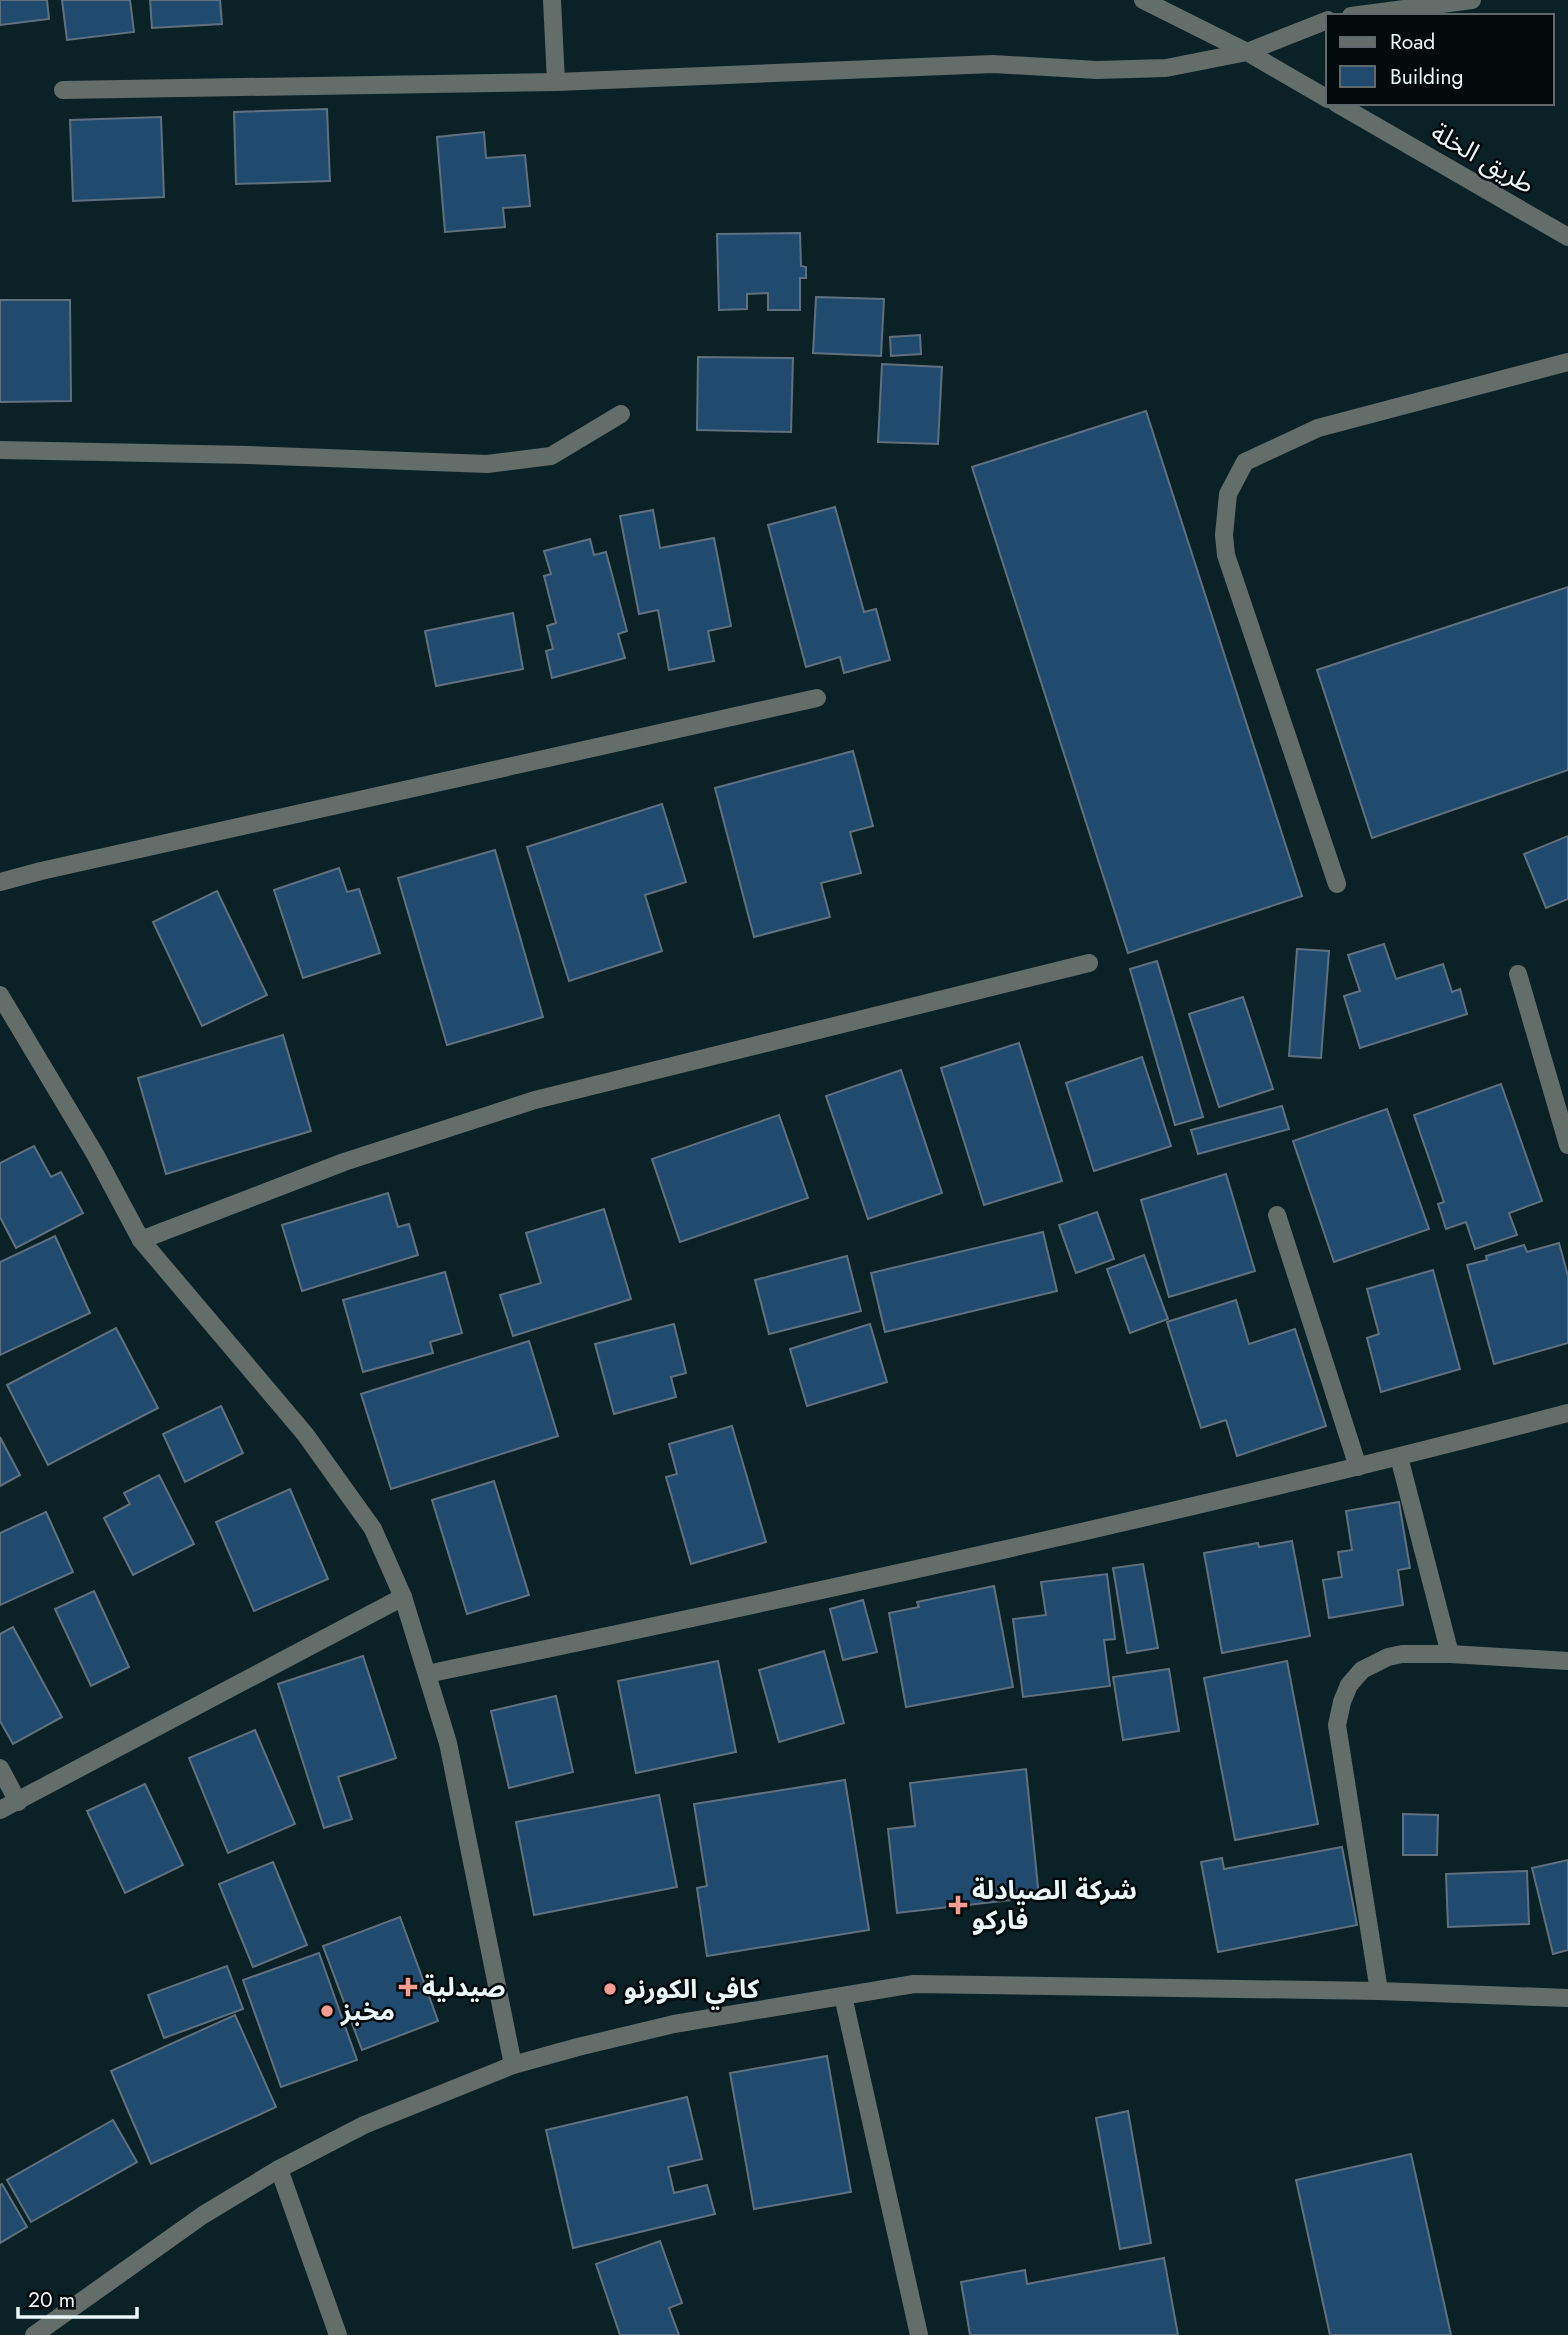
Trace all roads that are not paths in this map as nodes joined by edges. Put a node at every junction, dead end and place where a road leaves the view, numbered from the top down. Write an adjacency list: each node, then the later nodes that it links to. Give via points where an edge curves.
1 (552, 0): 7 (street)
2 (1143, 0): 6 (street)
3 (1472, 0): 4 (street)
4 (1366, 14)
5 (1326, 21): 6 (street)
6 (1247, 52): 7 (street, via 1166,68 993,64); 9 (street)
7 (556, 82): 8 (street)
8 (64, 90)
9 (1326, 98)
10 (1339, 105): 11 (street, طريق الخلة)
11 (1568, 237)
12 (1568, 362): 17 (street, via 1318,428 1245,462 1228,494 1226,555)
13 (621, 414): 14 (street, via 551,456 487,464)
14 (0, 450)
15 (817, 698): 16 (street)
16 (0, 882)
17 (1337, 884)
18 (1089, 963): 23 (street, via 535,1100 344,1161)
19 (1518, 974): 21 (street)
20 (0, 995): 23 (street)
21 (1568, 1145)
22 (1277, 1215): 26 (street)
23 (141, 1240): 27 (street, via 305,1434 373,1529)
24 (1568, 1413): 25 (street)
25 (1399, 1457): 26 (street); 28 (street)
26 (1357, 1467): 30 (street, via 773,1602)
27 (403, 1597): 30 (street); 32 (street)
28 (1450, 1654): 29 (street); 34 (street, via 1402,1654 1362,1670 1349,1685 1337,1725)
29 (1568, 1661)
30 (427, 1674): 37 (street, via 447,1743)
31 (0, 1768): 32 (street)
32 (18, 1802): 33 (street)
33 (0, 1810)
34 (1380, 1991): 35 (street, via 914,1984); 36 (street)
35 (843, 1996): 37 (street, via 674,2024); 41 (street)
36 (1568, 1998)
37 (513, 2065): 38 (street, via 365,2125)
38 (279, 2169): 39 (street, via 203,2216); 40 (street)
39 (34, 2335)
40 (338, 2335)
41 (919, 2335)

